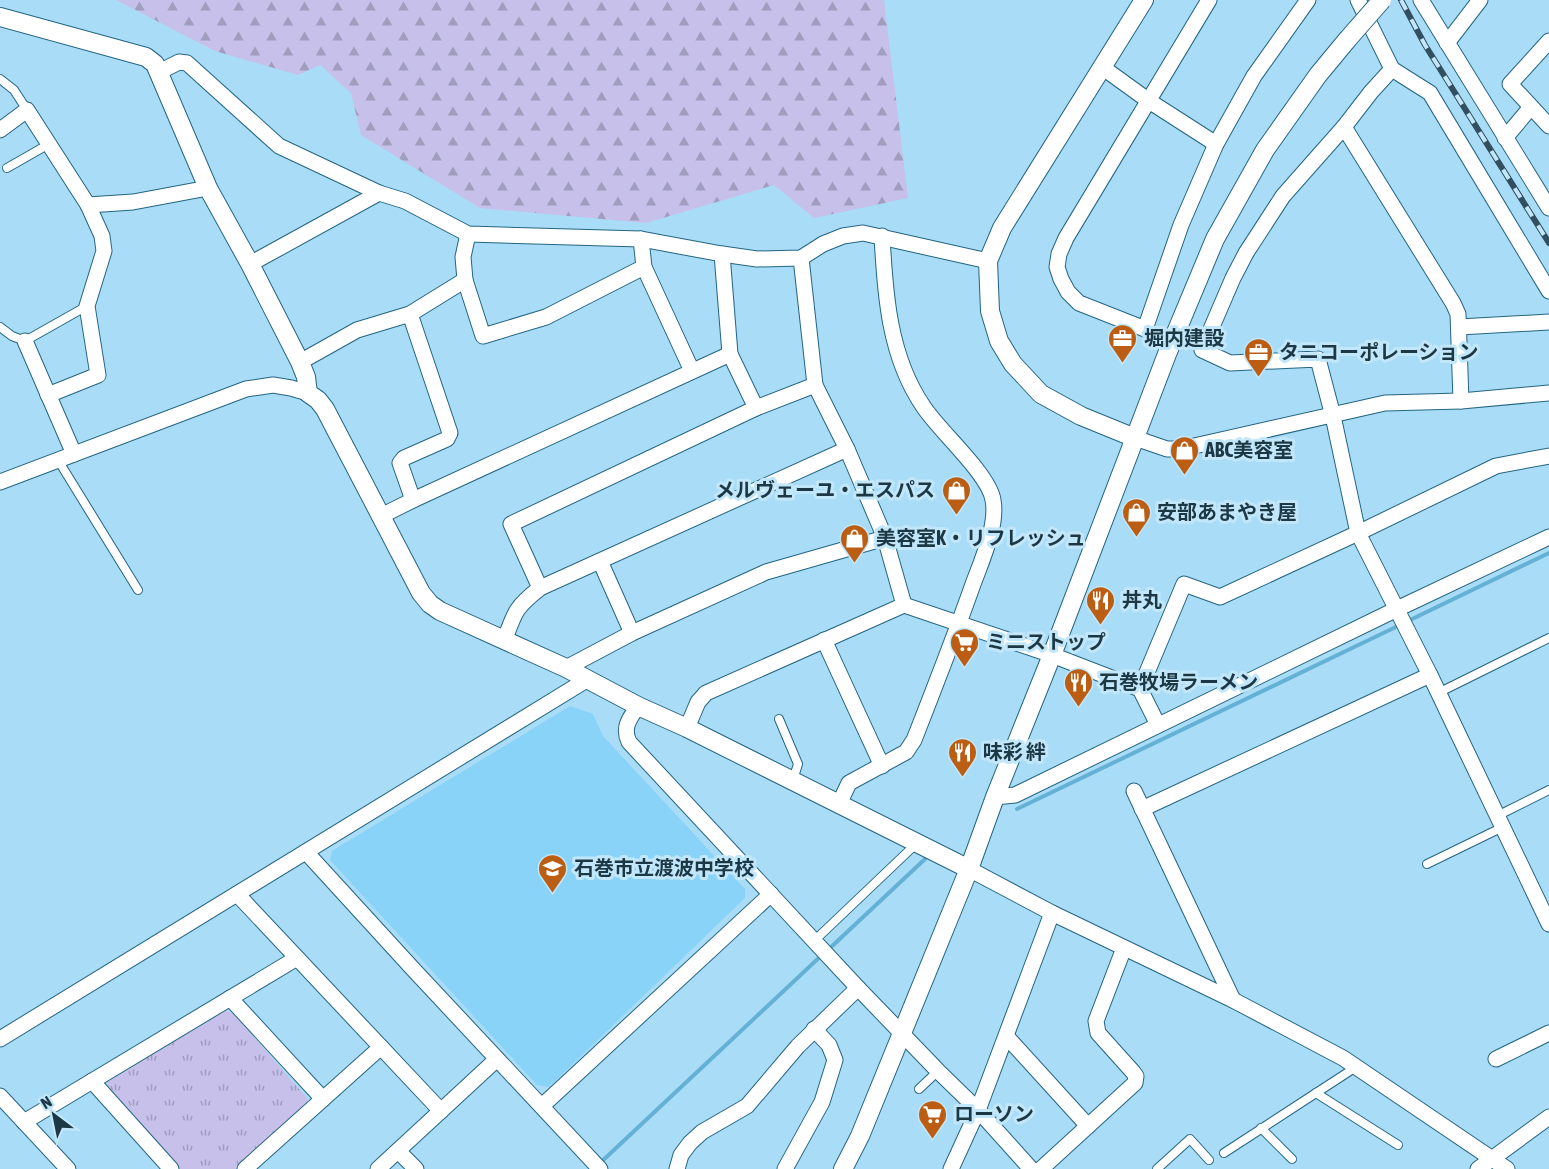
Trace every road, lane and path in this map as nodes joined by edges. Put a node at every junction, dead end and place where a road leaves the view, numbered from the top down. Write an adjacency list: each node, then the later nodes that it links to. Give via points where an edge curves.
1 (1144, 0): 11 (street)
2 (1209, 0): 15 (street)
3 (1308, 0): 23 (street, via 1254,76)
4 (1358, 0): 12 (street)
5 (1382, 0): 55 (street, bridge, via 1318,75 1265,150 1225,219)
6 (1421, 0): 10 (street)
7 (1480, 0): 10 (street)
8 (0, 18): 13 (street, via 146,57)
9 (1549, 41): 16 (street, via 1510,84)
10 (1448, 43): 21 (street)
11 (1102, 68): 15 (street); 34 (street, via 1002,228)
12 (1392, 69): 19 (street); 38 (street, via 1430,93)
13 (159, 72): 25 (street); 26 (street, via 179,62 187,63 279,146)
14 (0, 79): 17 (lane, via 14,90)
15 (1149, 101): 23 (street); 23 (street, via 1059,254 1057,267 1061,279 1079,303 1145,329 1181,225)
16 (1531, 107): 18 (street); 21 (street)
17 (27, 110): 20 (street); 22 (street)
18 (1549, 126)
19 (1344, 127): 43 (street, via 1453,303); 54 (street, via 1283,196 1246,254 1202,350 1230,363 1318,359)
20 (0, 130)
21 (1505, 138): 27 (street)
22 (50, 144): 24 (lane); 28 (street)
23 (1216, 144)
24 (7, 168)
25 (208, 188): 28 (street, via 134,202); 35 (street)
26 (379, 193): 29 (street, via 405,201); 35 (street)
27 (1547, 198)
28 (88, 205): 39 (street, via 104,250)
29 (468, 234): 31 (street); 37 (street, via 463,257)
30 (882, 236): 33 (street, via 863,233 843,237); 34 (street); 71 (street, via 895,348 903,369 921,404 989,486 993,500 992,531)
31 (641, 239): 32 (street); 36 (street)
32 (722, 255): 33 (street, via 757,260); 45 (street)
33 (801, 258): 48 (street)
34 (988, 261): 55 (street, via 990,310 999,341 1013,364 1041,394)
35 (250, 264): 46 (street)
36 (644, 267): 37 (street, via 546,317 483,336); 47 (street)
37 (465, 280): 40 (street)
38 (1549, 291)
39 (87, 306): 44 (lane); 51 (street, via 98,375)
40 (410, 314): 46 (street, via 357,330); 61 (street, via 450,433 447,439 400,463)
41 (1549, 322): 43 (street)
42 (0, 327): 44 (lane)
43 (1459, 327): 52 (street)
44 (25, 341): 51 (street)
45 (730, 354): 47 (street); 53 (street)
46 (300, 362): 49 (street)
47 (692, 371): 61 (street)
48 (816, 385): 53 (street); 56 (street)
49 (308, 393): 57 (street, via 273,385 246,389); 62 (street, via 325,409)
50 (1549, 393): 52 (street)
51 (48, 395): 57 (street)
52 (1461, 401): 54 (street, via 1385,403)
53 (756, 408): 67 (street, via 511,524)
54 (1333, 416): 55 (street, via 1181,449 1167,449); 63 (street)
55 (1135, 438): 76 (street)
56 (847, 449): 65 (street); 66 (street)
57 (74, 454): 59 (street)
58 (1549, 456): 63 (street, via 1496,466)
59 (58, 460): 60 (street); 68 (lane)
60 (0, 482)
61 (413, 501): 62 (street)
62 (381, 516): 74 (street, via 430,604)
63 (1358, 533): 70 (street); 80 (street, via 1220,597 1184,584)
64 (1549, 537): 70 (street)
65 (885, 538): 69 (street); 72 (street, via 766,572)
66 (600, 561): 67 (street); 72 (street)
67 (540, 588): 74 (street, via 515,612)
68 (138, 590)
69 (904, 605): 71 (street); 75 (street)
70 (1397, 609): 78 (street); 84 (street)
71 (959, 624): 76 (street); 86 (street, via 914,740 906,752)
72 (632, 633): 77 (street)
73 (1549, 638): 81 (lane)
74 (505, 639): 77 (street)
75 (824, 640): 85 (street, via 706,693); 86 (street)
76 (1052, 656): 80 (street); 90 (street)
77 (566, 668): 79 (street)
78 (1430, 675): 81 (street); 92 (street)
79 (588, 679): 82 (street); 95 (street)
80 (1140, 690): 84 (street)
81 (1438, 693): 93 (street)
82 (638, 705): 85 (street); 99 (street, via 625,727 629,742)
83 (779, 719): 87 (lane, via 798,764)
84 (1158, 725): 90 (street, via 1015,795)
85 (687, 728): 87 (street)
86 (882, 766): 91 (street, via 849,783)
87 (793, 781): 91 (street)
88 (1549, 790): 93 (lane)
89 (1134, 791): 92 (street)
90 (995, 797): 97 (street)
91 (839, 804): 94 (street)
92 (1142, 809): 107 (street)
93 (1500, 822): 96 (lane); 101 (street)
94 (917, 843): 97 (street); 102 (lane)
95 (306, 852): 98 (street); 114 (street)
96 (1427, 864)
97 (969, 869): 100 (street); 110 (street)
98 (237, 894): 104 (street); 112 (street)
99 (771, 894): 102 (street); 123 (street)
100 (1052, 913): 103 (street); 111 (street)
101 (1549, 924)
102 (817, 943): 105 (street)
103 (1124, 948): 107 (street); 128 (street, via 1096,1028 1134,1072 1135,1083)
104 (297, 958): 106 (street); 113 (street)
105 (858, 988): 108 (street); 110 (street)
106 (230, 998): 118 (street); 122 (street)
107 (1233, 1000): 116 (street)
108 (814, 1029): 142 (street, via 747,1106 690,1143); 143 (street, via 829,1045 835,1060 822,1102)
109 (1549, 1033): 115 (street)
110 (902, 1034): 117 (street); 144 (street)
111 (1006, 1037): 124 (street); 128 (street)
112 (0, 1039)
113 (381, 1047): 122 (street); 125 (street)
114 (497, 1059): 123 (street); 125 (street)
115 (1496, 1059)
116 (1356, 1066): 120 (lane); 133 (street)
117 (938, 1071): 119 (lane); 124 (street)
118 (92, 1081): 127 (street); 138 (street)
119 (919, 1089)
120 (1316, 1093): 129 (lane); 130 (lane)
121 (0, 1096): 127 (street)
122 (323, 1099): 139 (street)
123 (542, 1106): 136 (street)
124 (978, 1110): 145 (street); 146 (street)
125 (441, 1111): 131 (street)
126 (1549, 1117): 133 (street)
127 (24, 1122): 137 (street)
128 (1088, 1126): 147 (street)
129 (1261, 1128): 132 (lane); 134 (lane)
130 (1398, 1145)
131 (398, 1151): 140 (street); 141 (street)
132 (1224, 1152)
133 (1493, 1158): 149 (street); 150 (street)
134 (1292, 1159)
135 (1209, 1160): 148 (lane, via 1190,1139)
136 (595, 1164)
137 (68, 1169)
138 (171, 1169)
139 (244, 1169)
140 (378, 1169)
141 (416, 1169)
142 (677, 1169)
143 (785, 1169)
144 (843, 1169)
145 (951, 1169)
146 (1031, 1169)
147 (1041, 1169)
148 (1157, 1169)
149 (1478, 1169)
150 (1507, 1169)

